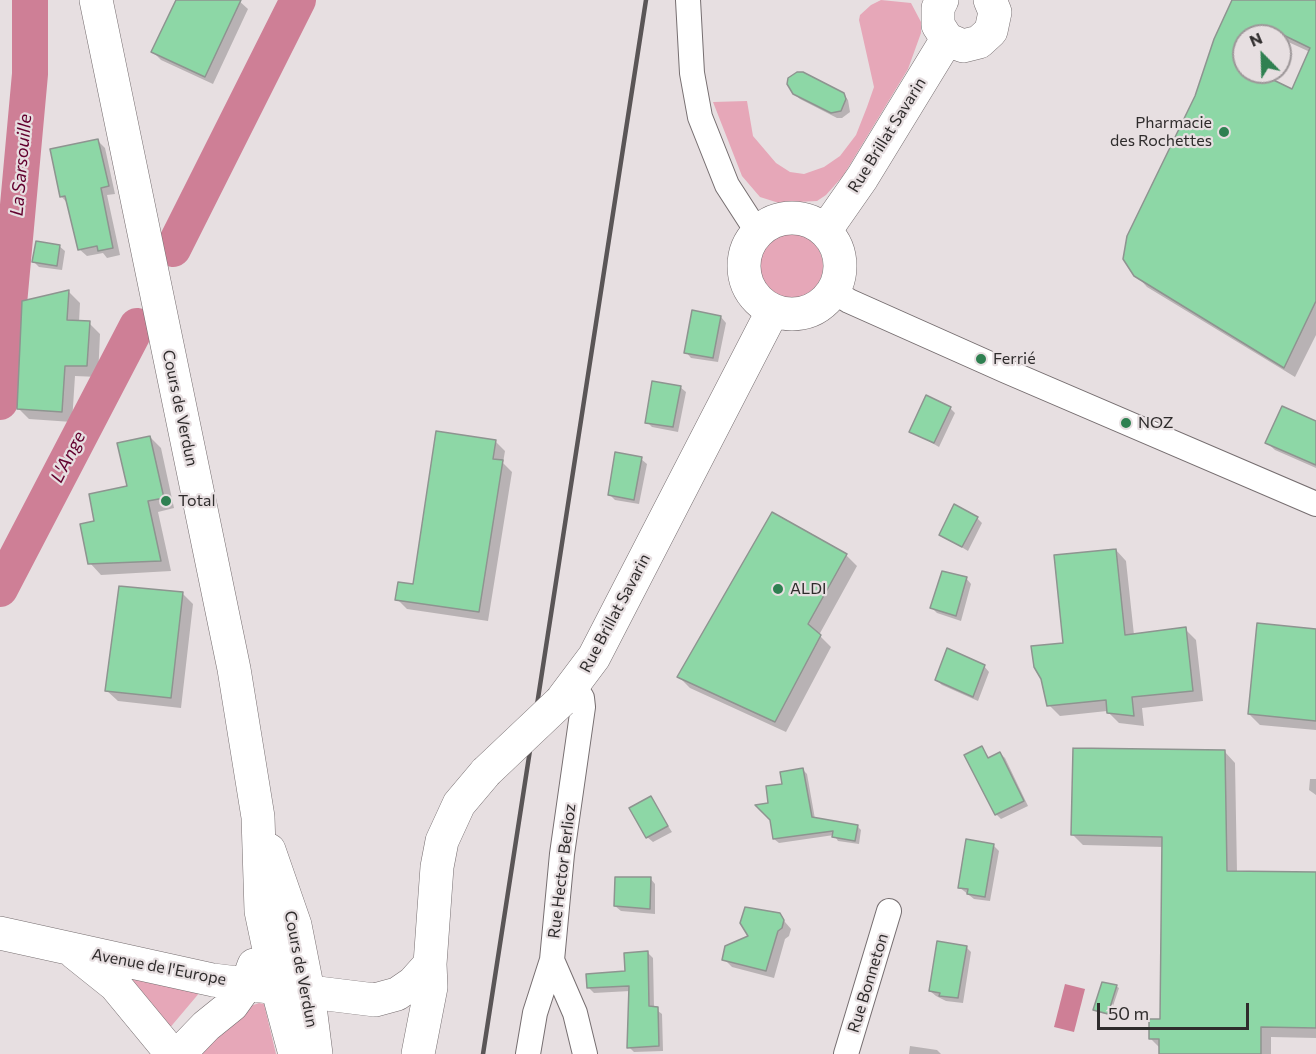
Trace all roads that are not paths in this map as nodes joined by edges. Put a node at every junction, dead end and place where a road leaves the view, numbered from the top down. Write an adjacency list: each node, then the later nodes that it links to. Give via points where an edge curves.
1 (96, 0): 12 (main road, Cours de Verdun, via 234,669)
2 (688, 0): 7 (street, via 692,74 700,117 727,185)
3 (942, 0): 5 (main road, via 936,16)
4 (990, 0): 5 (main road, via 995,22 986,38 963,45)
5 (947, 39): 6 (main road, Rue Brillat Savarin)
6 (825, 231): 7 (main road, via 803,219 787,218); 8 (main road, via 837,247 840,260)
7 (758, 233): 9 (main road, via 750,243 744,269 753,293)
8 (833, 291): 9 (main road, via 817,307 803,313); 10 (street)
9 (773, 310): 11 (main road, Rue Brillat Savarin, via 594,657)
10 (1316, 504)
11 (567, 694): 16 (street, Rue Hector Berlioz, via 582,698 584,707 562,854); 17 (main road, Rue Brillat Savarin, bridge, via 486,772 459,804 442,841 437,867)
12 (258, 817): 18 (main road, Cours de Verdun, via 261,911 266,936); 19 (main road, Cours de Verdun, via 295,925)
13 (889, 912): 27 (street, Rue Bonneton)
14 (0, 933): 15 (main road, Avenue de l'Europe)
15 (71, 950): 18 (main road, Avenue de l'Europe, via 213,980); 20 (main road, Avenue de l'Europe, via 115,985)
16 (552, 960): 25 (street, via 535,1013); 26 (street, Rue Hector Berlioz, via 575,1013)
17 (430, 964): 19 (main road, via 397,994 375,1000); 24 (main road, Rue Brillat Savarin, via 431,987)
18 (262, 985): 19 (main road, Avenue de l'Europe); 21 (main road, via 206,1026); 22 (main road, Cours de Verdun)
19 (308, 991): 23 (main road, Cours de Verdun)
20 (172, 1054)
21 (179, 1054)
22 (295, 1054)
23 (316, 1054)
24 (418, 1054)
25 (528, 1054)
26 (585, 1054)
27 (846, 1054)

